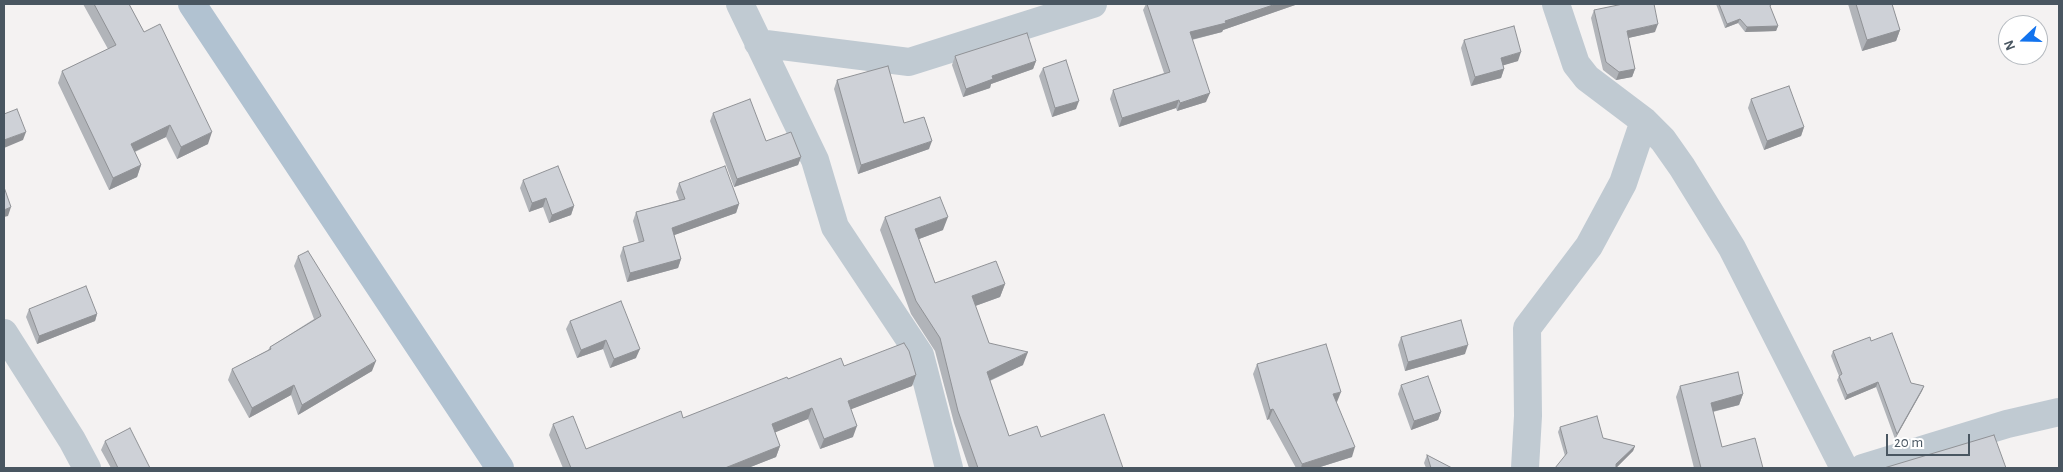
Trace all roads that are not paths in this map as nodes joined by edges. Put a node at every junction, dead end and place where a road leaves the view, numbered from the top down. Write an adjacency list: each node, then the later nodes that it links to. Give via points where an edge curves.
1 (192, 4): 10 (main road)
2 (740, 4): 5 (street)
3 (1093, 4): 5 (street, via 909,62)
4 (1556, 4): 6 (street, via 1576,64 1587,78)
5 (758, 44): 11 (street, via 815,160 835,227 920,355)
6 (1644, 121): 12 (street, via 1623,183 1589,246 1527,328 1528,416); 13 (street, via 1663,140 1682,167 1732,248)
7 (4, 333): 9 (street)
8 (2059, 412): 14 (street, via 2007,424)
9 (87, 468)
10 (500, 468)
11 (949, 468)
12 (1524, 468)
13 (1844, 468)
14 (1863, 468)

